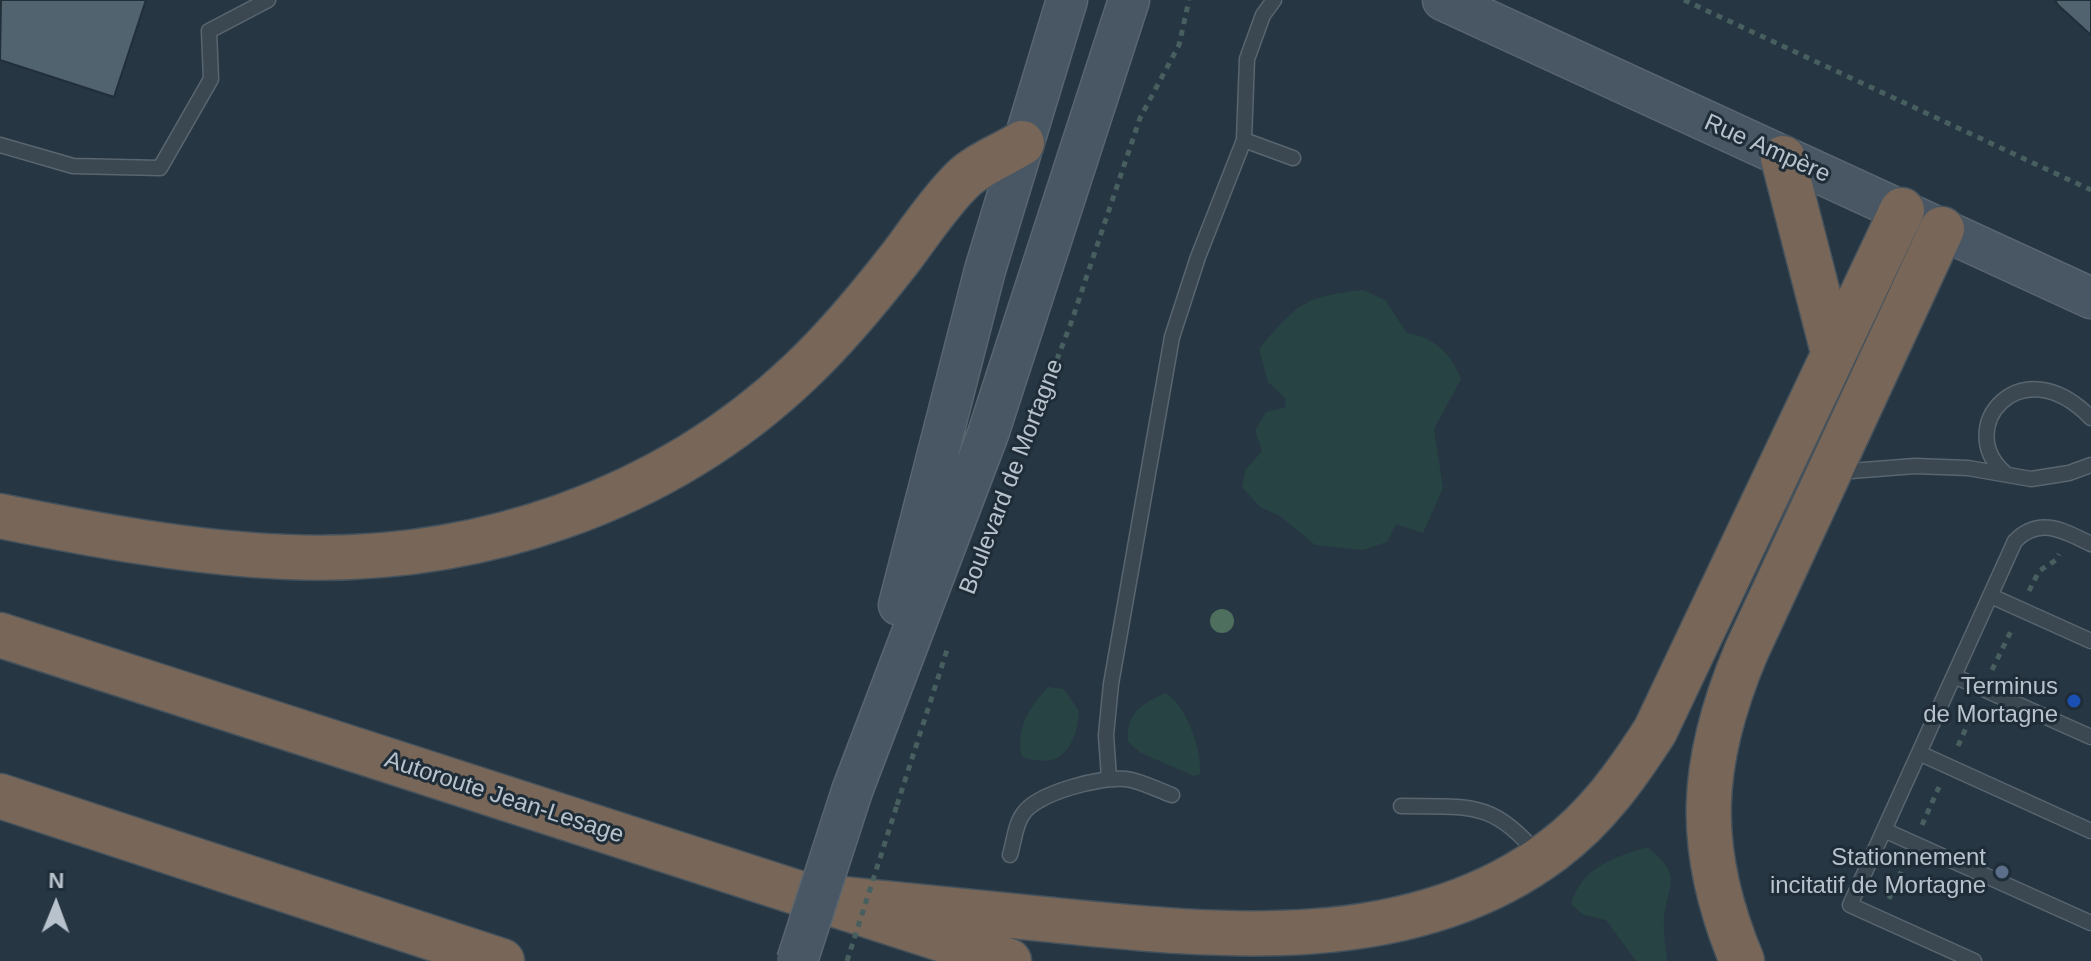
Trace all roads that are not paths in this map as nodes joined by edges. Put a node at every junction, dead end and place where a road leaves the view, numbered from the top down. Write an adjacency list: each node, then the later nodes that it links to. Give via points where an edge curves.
1 (268, 0): 8 (lane, via 209,31 211,79 160,168 73,166)
2 (1067, 0): 7 (main road, Boulevard de Mortagne)
3 (1274, 0): 6 (lane, via 1247,59)
4 (1443, 0): 10 (main road, Rue Ampère)
5 (1134, 3): 28 (main road, Boulevard de Mortagne, via 988,434)
6 (1244, 140): 9 (lane); 27 (lane, via 1172,337 1111,684)
7 (1022, 143): 19 (highway, via 962,179 843,327 757,410 675,466 573,514 442,548 324,558 215,552); 28 (main road, Boulevard de Mortagne)
8 (0, 145)
9 (1293, 158)
10 (1783, 158): 11 (main road, Rue Ampère); 14 (highway)
11 (1902, 210): 12 (main road, Rue Ampère); 14 (highway)
12 (1942, 229): 13 (main road, Rue Ampère); 17 (highway)
13 (2091, 298)
14 (1833, 352): 35 (highway, via 1655,731 1608,798)
15 (2091, 418): 18 (lane, via 2056,391 2015,390 1996,408 1988,435 1988,450)
16 (2091, 465): 18 (lane, via 2047,478)
17 (1830, 473): 18 (lane, via 1915,466); 41 (highway, via 1726,699 1713,748 1710,845 1721,902)
18 (2006, 474)
19 (0, 516)
20 (2091, 544): 21 (lane, via 2056,528 2033,528 2015,541)
21 (1991, 596): 23 (lane); 24 (lane)
22 (0, 635): 36 (highway, Autoroute Jean-Lesage)
23 (2091, 641)
24 (1954, 676): 25 (lane); 26 (lane)
25 (2091, 737)
26 (1919, 753): 32 (lane); 33 (lane)
27 (1109, 778): 29 (lane); 34 (lane, via 1034,803 1024,812)
28 (852, 791): 39 (main road, Boulevard de Mortagne, bridge)
29 (1172, 795)
30 (0, 796): 38 (highway)
31 (1401, 806): 35 (lane, via 1481,811 1503,819)
32 (1884, 830): 37 (lane); 42 (lane, via 1850,905)
33 (2091, 831)
34 (1010, 855)
35 (1541, 859): 36 (highway, via 1499,884 1433,911 1290,931 1154,931)
36 (802, 895): 40 (highway, Autoroute Jean-Lesage)
37 (2091, 923)
38 (502, 961)
39 (797, 961)
40 (1009, 961)
41 (1742, 961)
42 (1974, 961)

